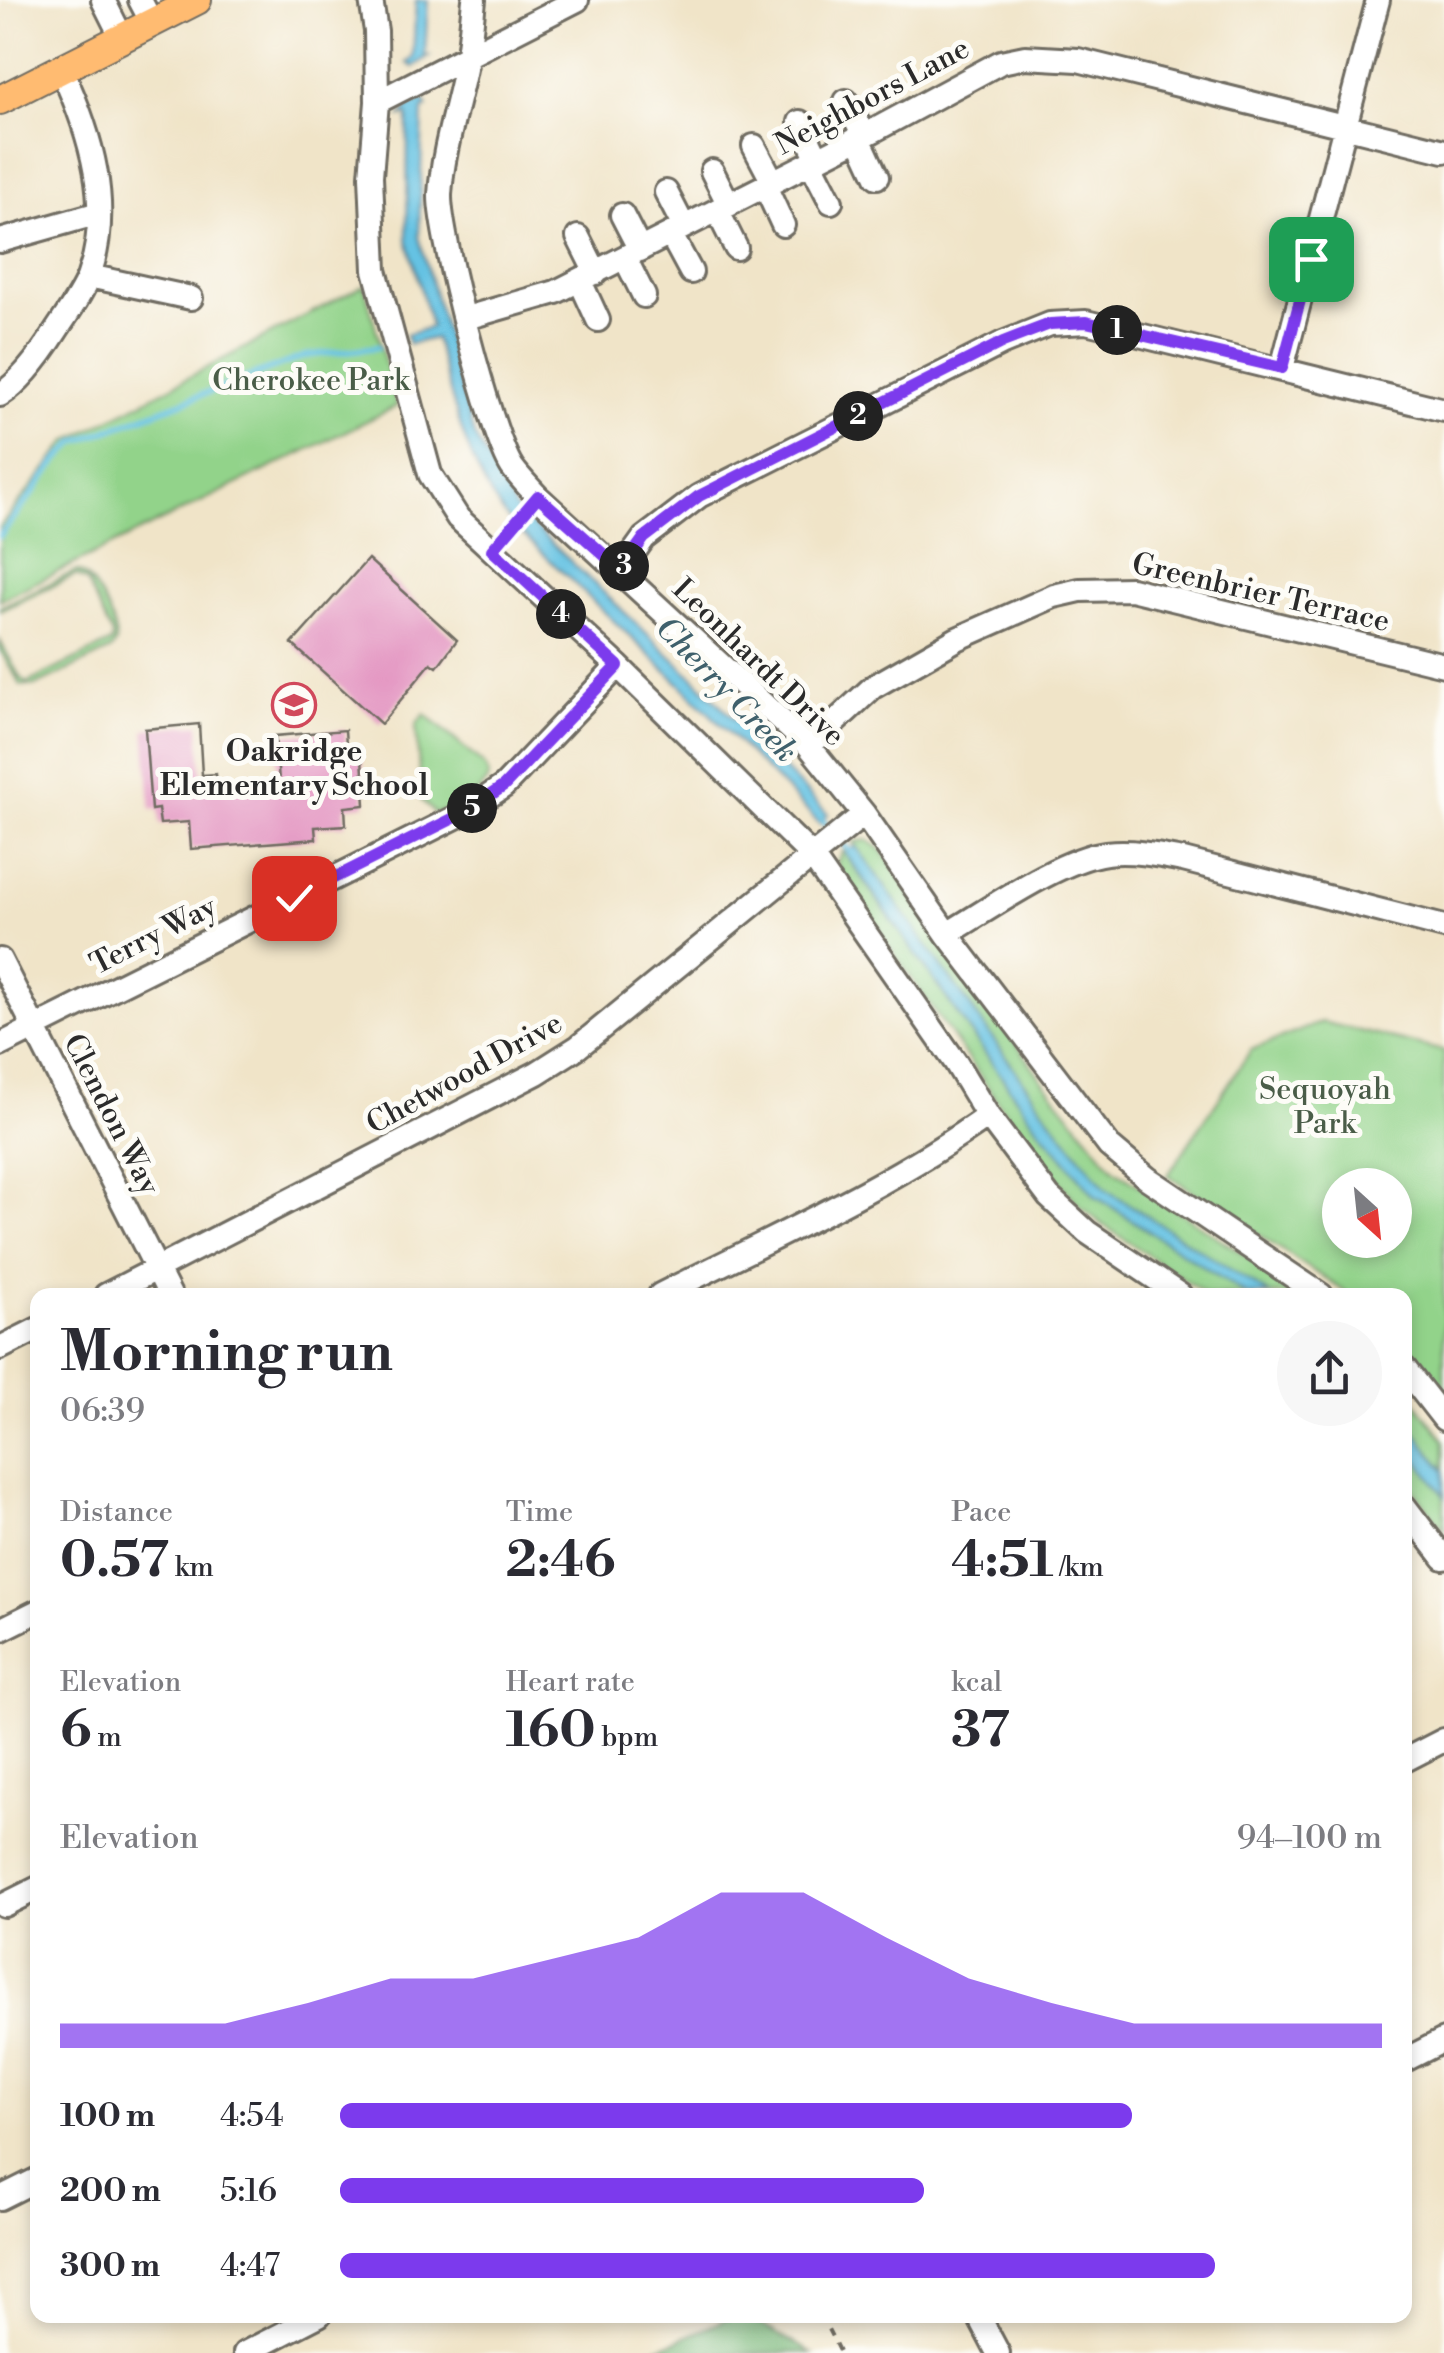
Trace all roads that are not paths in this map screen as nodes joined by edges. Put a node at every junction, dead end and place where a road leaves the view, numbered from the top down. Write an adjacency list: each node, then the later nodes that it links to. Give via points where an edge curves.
1 (103, 0): 8 (street)
2 (196, 0): 7 (main road)
3 (371, 0): 13 (street)
4 (474, 0): 9 (street, Leonhardt Drive)
5 (577, 0): 9 (street)
6 (1378, 0): 15 (street)
7 (146, 11): 8 (main road)
8 (122, 38): 10 (main road)
9 (468, 55): 13 (street); 39 (street, Leonhardt Drive, via 444,146 440,200)
10 (61, 68): 11 (main road); 26 (street, via 85,121)
11 (0, 100)
12 (846, 101): 16 (street)
13 (377, 102): 46 (street, via 371,176 375,270 430,474 458,518)
14 (800, 122): 19 (street)
15 (1346, 126): 16 (street, Neighbors Lane, via 1078,60 1025,57 1000,62); 18 (street, Neighbors Lane); 41 (street)
16 (861, 137): 19 (street, Neighbors Lane); 21 (street)
17 (754, 146): 22 (street)
18 (1444, 151)
19 (814, 161): 22 (street, Neighbors Lane); 24 (street)
20 (712, 171): 25 (street)
21 (877, 177)
22 (769, 184): 25 (street, Neighbors Lane); 28 (street)
23 (666, 192): 29 (street)
24 (831, 202)
25 (723, 207): 29 (street, Neighbors Lane); 32 (street)
26 (99, 214): 31 (street); 35 (street)
27 (622, 215): 33 (street)
28 (783, 224)
29 (678, 231): 33 (street, Neighbors Lane); 34 (street)
30 (578, 237): 36 (street)
31 (0, 241)
32 (736, 248)
33 (632, 254): 36 (street, Neighbors Lane); 37 (street)
34 (690, 272)
35 (89, 276): 38 (street); 42 (street, via 48,344)
36 (588, 277): 39 (street, Neighbors Lane); 40 (street)
37 (644, 296)
38 (191, 298)
39 (466, 318): 44 (street, Leonhardt Drive, via 511,466)
40 (598, 320)
41 (1282, 368): 43 (street); 44 (street, via 1086,322 1050,324 699,496 644,538)
42 (0, 395)
43 (1444, 410)
44 (621, 570): 47 (street, Leonhardt Drive)
45 (1444, 665): 47 (street, Greenbrier Terrace, via 1131,589 1080,590 957,639 872,687)
46 (618, 666): 49 (street); 53 (street, Terry Way, via 504,786 462,814)
47 (809, 746): 48 (street, Leonhardt Drive)
48 (855, 820): 49 (street, Chetwood Drive); 51 (street, Leonhardt Drive)
49 (819, 849): 55 (street); 56 (street, Chetwood Drive, via 578,1047)
50 (1444, 926): 51 (street, via 1140,852 1078,862)
51 (946, 934): 61 (street, Leonhardt Drive, via 1109,1146)
52 (0, 960): 53 (street, Clendon Way)
53 (35, 1028): 54 (street, Terry Way); 56 (street, Clendon Way)
54 (0, 1045)
55 (988, 1116): 57 (street, via 1049,1198); 60 (street, via 941,1150)
56 (157, 1269): 58 (street, Chetwood Drive); 59 (street, Clendon Way)
57 (1150, 1287)
58 (120, 1288)
59 (166, 1288)
60 (674, 1288)
61 (1311, 1288)
62 (30, 1334): 63 (street)
63 (0, 1348)
64 (1412, 1378): 65 (street)
65 (1444, 1419)
66 (1412, 1516): 67 (street)
67 (1444, 1558)
68 (30, 1615): 69 (street)
69 (0, 1630)
70 (1444, 1740): 71 (street)
71 (1412, 1756)
72 (30, 1892): 73 (street)
73 (4, 1906)
74 (1444, 2040): 75 (street)
75 (1412, 2056)
76 (30, 2183): 77 (street)
77 (0, 2198)
78 (304, 2323): 80 (street)
79 (982, 2323): 81 (street)
80 (245, 2353)
81 (998, 2353)

